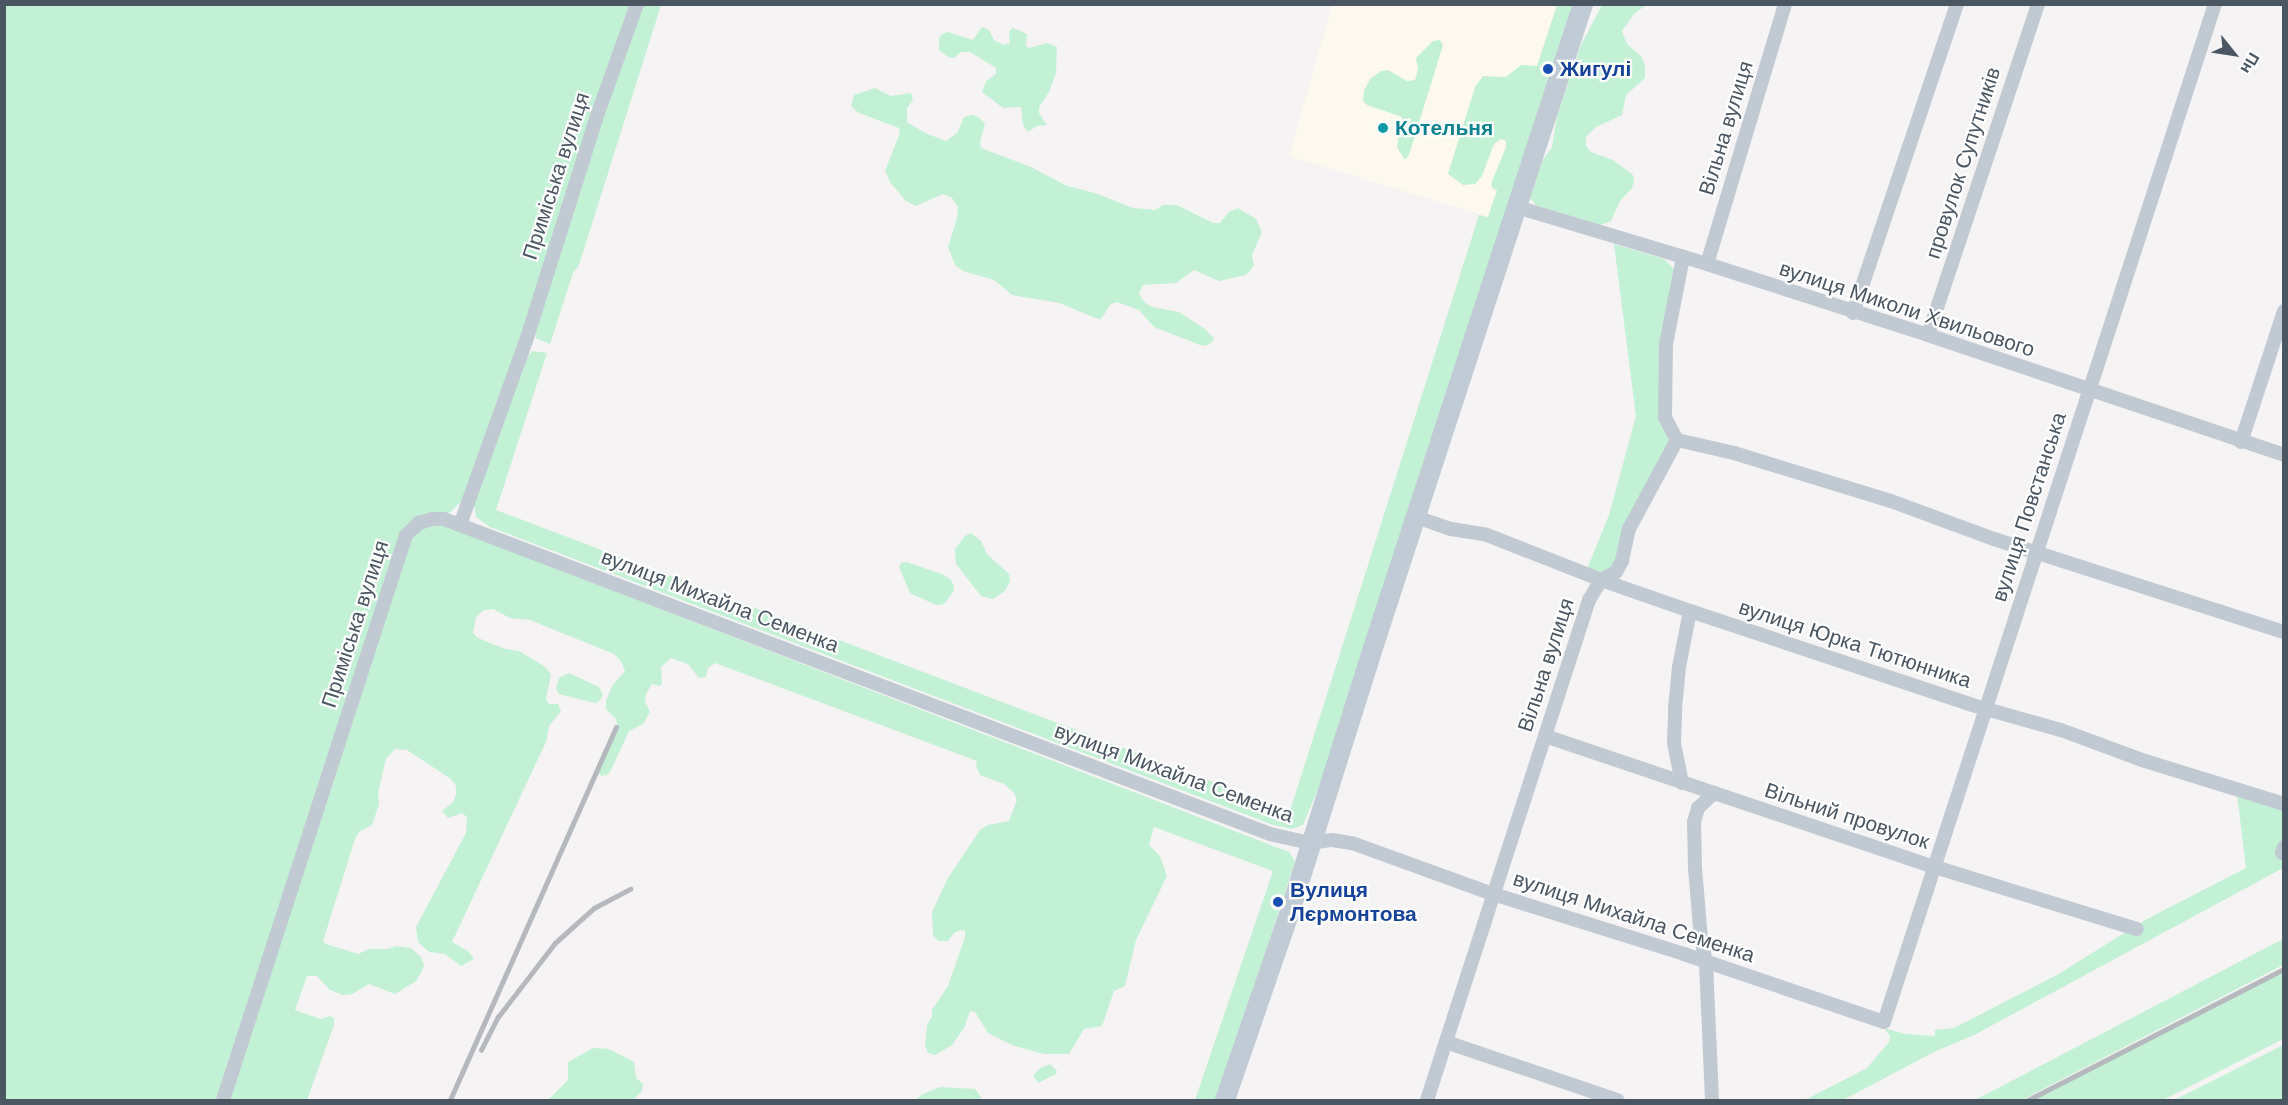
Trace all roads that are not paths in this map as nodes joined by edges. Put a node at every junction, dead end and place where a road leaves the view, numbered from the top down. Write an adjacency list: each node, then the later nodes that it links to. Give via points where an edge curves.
1 (637, 4): 18 (street, Приміська вулиця, via 526,341)
2 (1583, 4): 7 (street)
3 (1785, 4): 9 (street, Вільна вулиця)
4 (1957, 4): 11 (street)
5 (2038, 4): 12 (street, провулок Супутників)
6 (2215, 4): 13 (street, вулиця Повстанська)
7 (1517, 207): 8 (street, вулиця Миколи Хвильового); 17 (street)
8 (1683, 257): 9 (street, вулиця Миколи Хвильового); 14 (street, via 1666,344 1665,417)
9 (1707, 264): 11 (street, вулиця Миколи Хвильового)
10 (2283, 311): 15 (street)
11 (1853, 313): 12 (street, вулиця Миколи Хвильового)
12 (1928, 335): 13 (street, вулиця Миколи Хвильового)
13 (2089, 391): 15 (street, вулиця Миколи Хвильового); 19 (street, вулиця Повстанська)
14 (1677, 440): 19 (street, via 1701,443 1824,480); 20 (street, Вільна вулиця, via 1629,530 1616,572)
15 (2241, 442): 16 (street, вулиця Миколи Хвильового)
16 (2283, 455)
17 (1416, 517): 20 (street, вулиця Юрка Тютюнника, via 1451,529 1487,535); 28 (street)
18 (460, 525): 28 (street, вулиця Михайла Семенка, via 1270,834); 35 (street, Приміська вулиця, via 432,519 419,523 406,535)
19 (2036, 552): 22 (street); 23 (street, вулиця Повстанська)
20 (1600, 580): 21 (street, вулиця Юрка Тютюнника); 24 (street, Вільна вулиця, via 1589,600)
21 (1690, 611): 23 (street, вулиця Юрка Тютюнника); 25 (street, via 1675,708 1674,743)
22 (2283, 632)
23 (1985, 708): 27 (street, вулиця Юрка Тютюнника); 29 (street, вулиця Повстанська)
24 (1545, 736): 25 (street, Вільний провулок); 30 (street, Вільна вулиця)
25 (1682, 783): 26 (street, Вільний провулок)
26 (1714, 794): 29 (street, Вільний провулок); 32 (street, via 1698,808 1694,822 1701,939)
27 (2283, 804)
28 (1310, 843): 30 (street, вулиця Михайла Семенка, via 1352,843); 36 (street)
29 (1935, 867): 31 (street, Вільний провулок); 33 (street, вулиця Повстанська)
30 (1494, 894): 32 (street, вулиця Михайла Семенка); 34 (street, Вільна вулиця)
31 (2137, 930)
32 (1706, 962): 33 (street, вулиця Михайла Семенка); 39 (street)
33 (1884, 1022)
34 (1446, 1042): 37 (street, Вільна вулиця); 38 (street)
35 (223, 1101)
36 (1225, 1101)
37 (1427, 1101)
38 (1617, 1101)
39 (1712, 1101)

